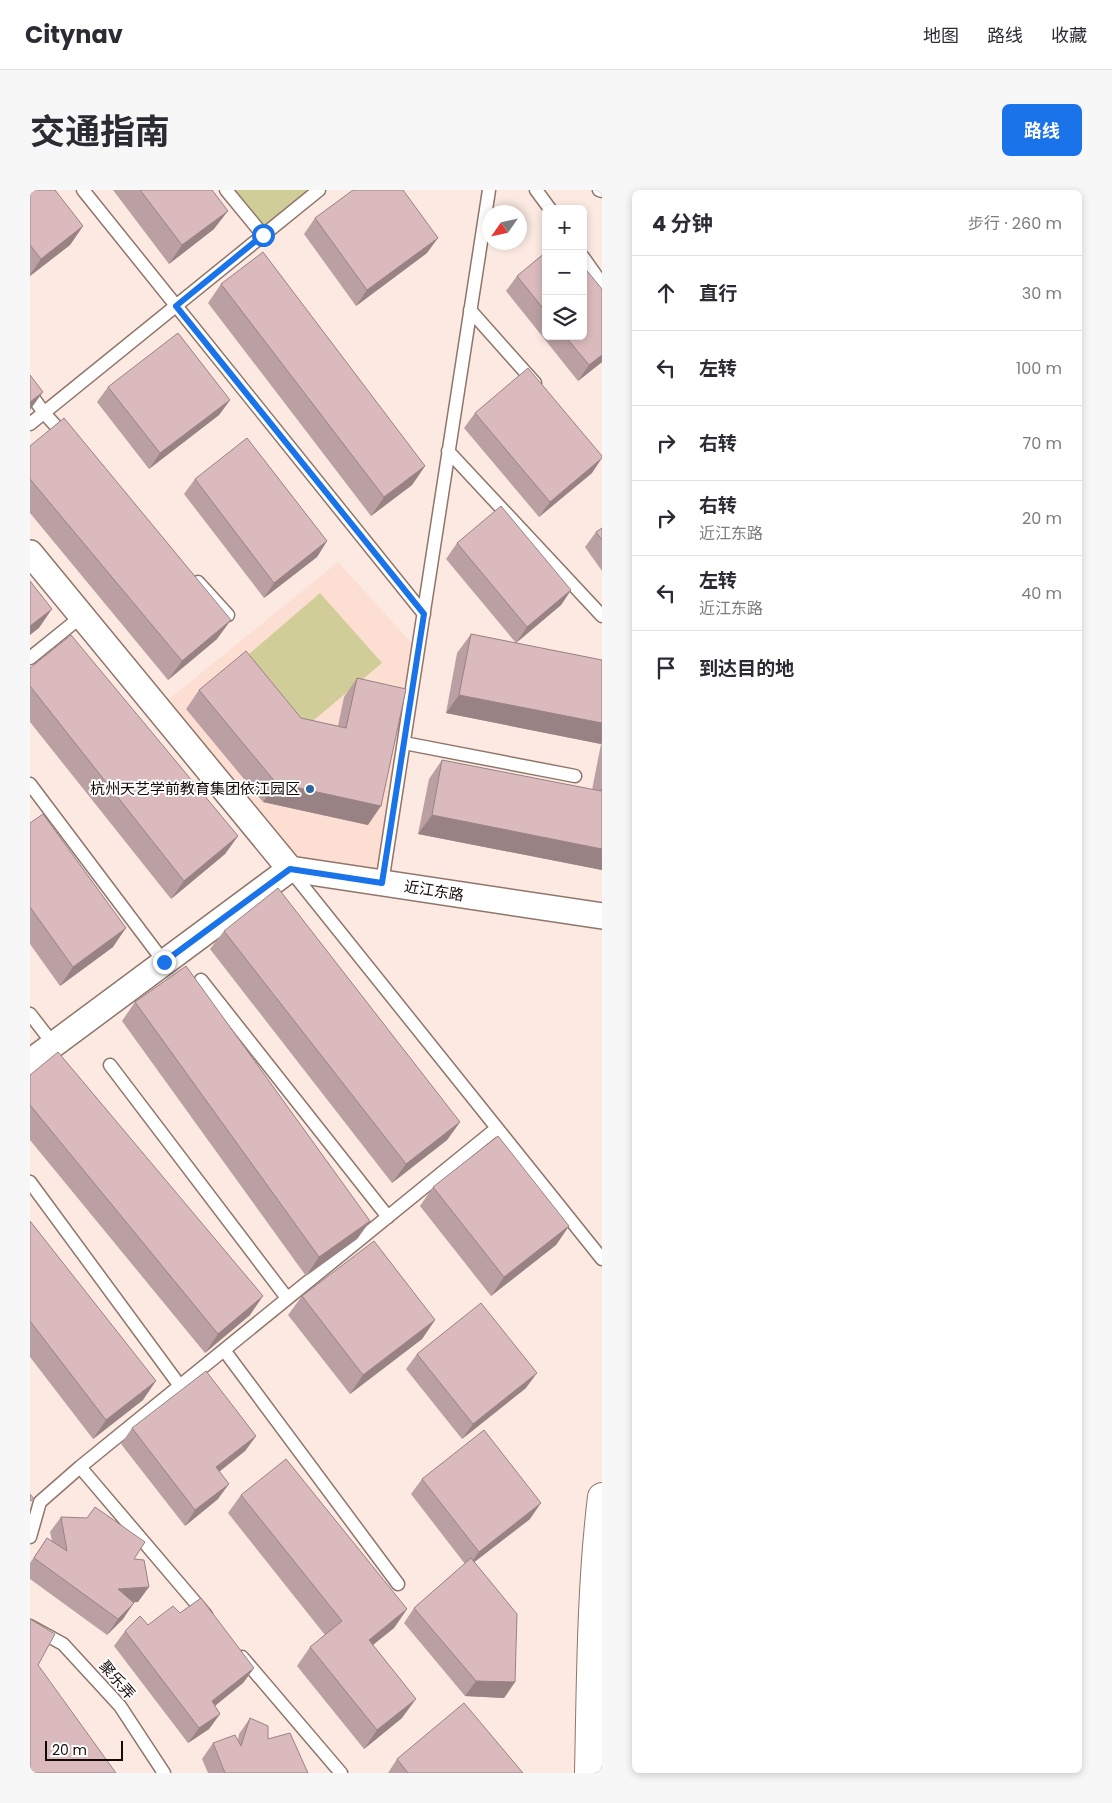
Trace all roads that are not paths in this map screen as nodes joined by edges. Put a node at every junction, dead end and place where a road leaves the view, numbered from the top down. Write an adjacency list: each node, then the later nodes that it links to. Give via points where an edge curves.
1 (83, 190): 10 (lane)
2 (226, 190): 7 (lane)
3 (319, 190): 7 (lane)
4 (489, 190): 11 (lane)
5 (536, 190): 6 (lane)
6 (547, 205)
7 (263, 235): 10 (lane)
8 (587, 263): 9 (lane)
9 (602, 284)
10 (176, 306): 14 (lane); 20 (lane)
11 (470, 310): 12 (lane); 17 (lane)
12 (543, 391)
13 (30, 393): 14 (lane)
14 (44, 413): 15 (lane); 16 (lane)
15 (30, 424)
16 (77, 449)
17 (448, 451): 20 (lane); 23 (lane)
18 (30, 553): 22 (street)
19 (189, 571): 21 (lane)
20 (424, 614): 25 (lane)
21 (228, 615)
22 (82, 616): 24 (lane); 28 (street)
23 (602, 616)
24 (30, 658)
25 (404, 743): 26 (lane); 29 (lane)
26 (575, 776)
27 (30, 784): 31 (lane)
28 (290, 869): 29 (street, 近江东路); 31 (street); 37 (lane)
29 (382, 883): 30 (street, 近江东路)
30 (602, 916)
31 (164, 962): 34 (street)
32 (201, 980): 39 (lane)
33 (30, 1014): 34 (lane)
34 (54, 1045): 35 (street)
35 (30, 1062)
36 (110, 1065): 41 (lane)
37 (497, 1128): 39 (lane); 40 (lane)
38 (30, 1182): 43 (lane)
39 (388, 1216): 41 (lane)
40 (602, 1259)
41 (287, 1298): 42 (lane)
42 (224, 1350): 43 (lane); 47 (lane)
43 (180, 1386): 44 (lane)
44 (80, 1467): 46 (lane, via 40,1502); 48 (lane)
45 (602, 1497): 53 (street, via 592,1644)
46 (30, 1537)
47 (398, 1584)
48 (213, 1624)
49 (30, 1626): 51 (lane, 聚乐弄, via 64,1644 120,1706)
50 (232, 1646): 52 (lane)
51 (164, 1773)
52 (341, 1773)
53 (589, 1773)

